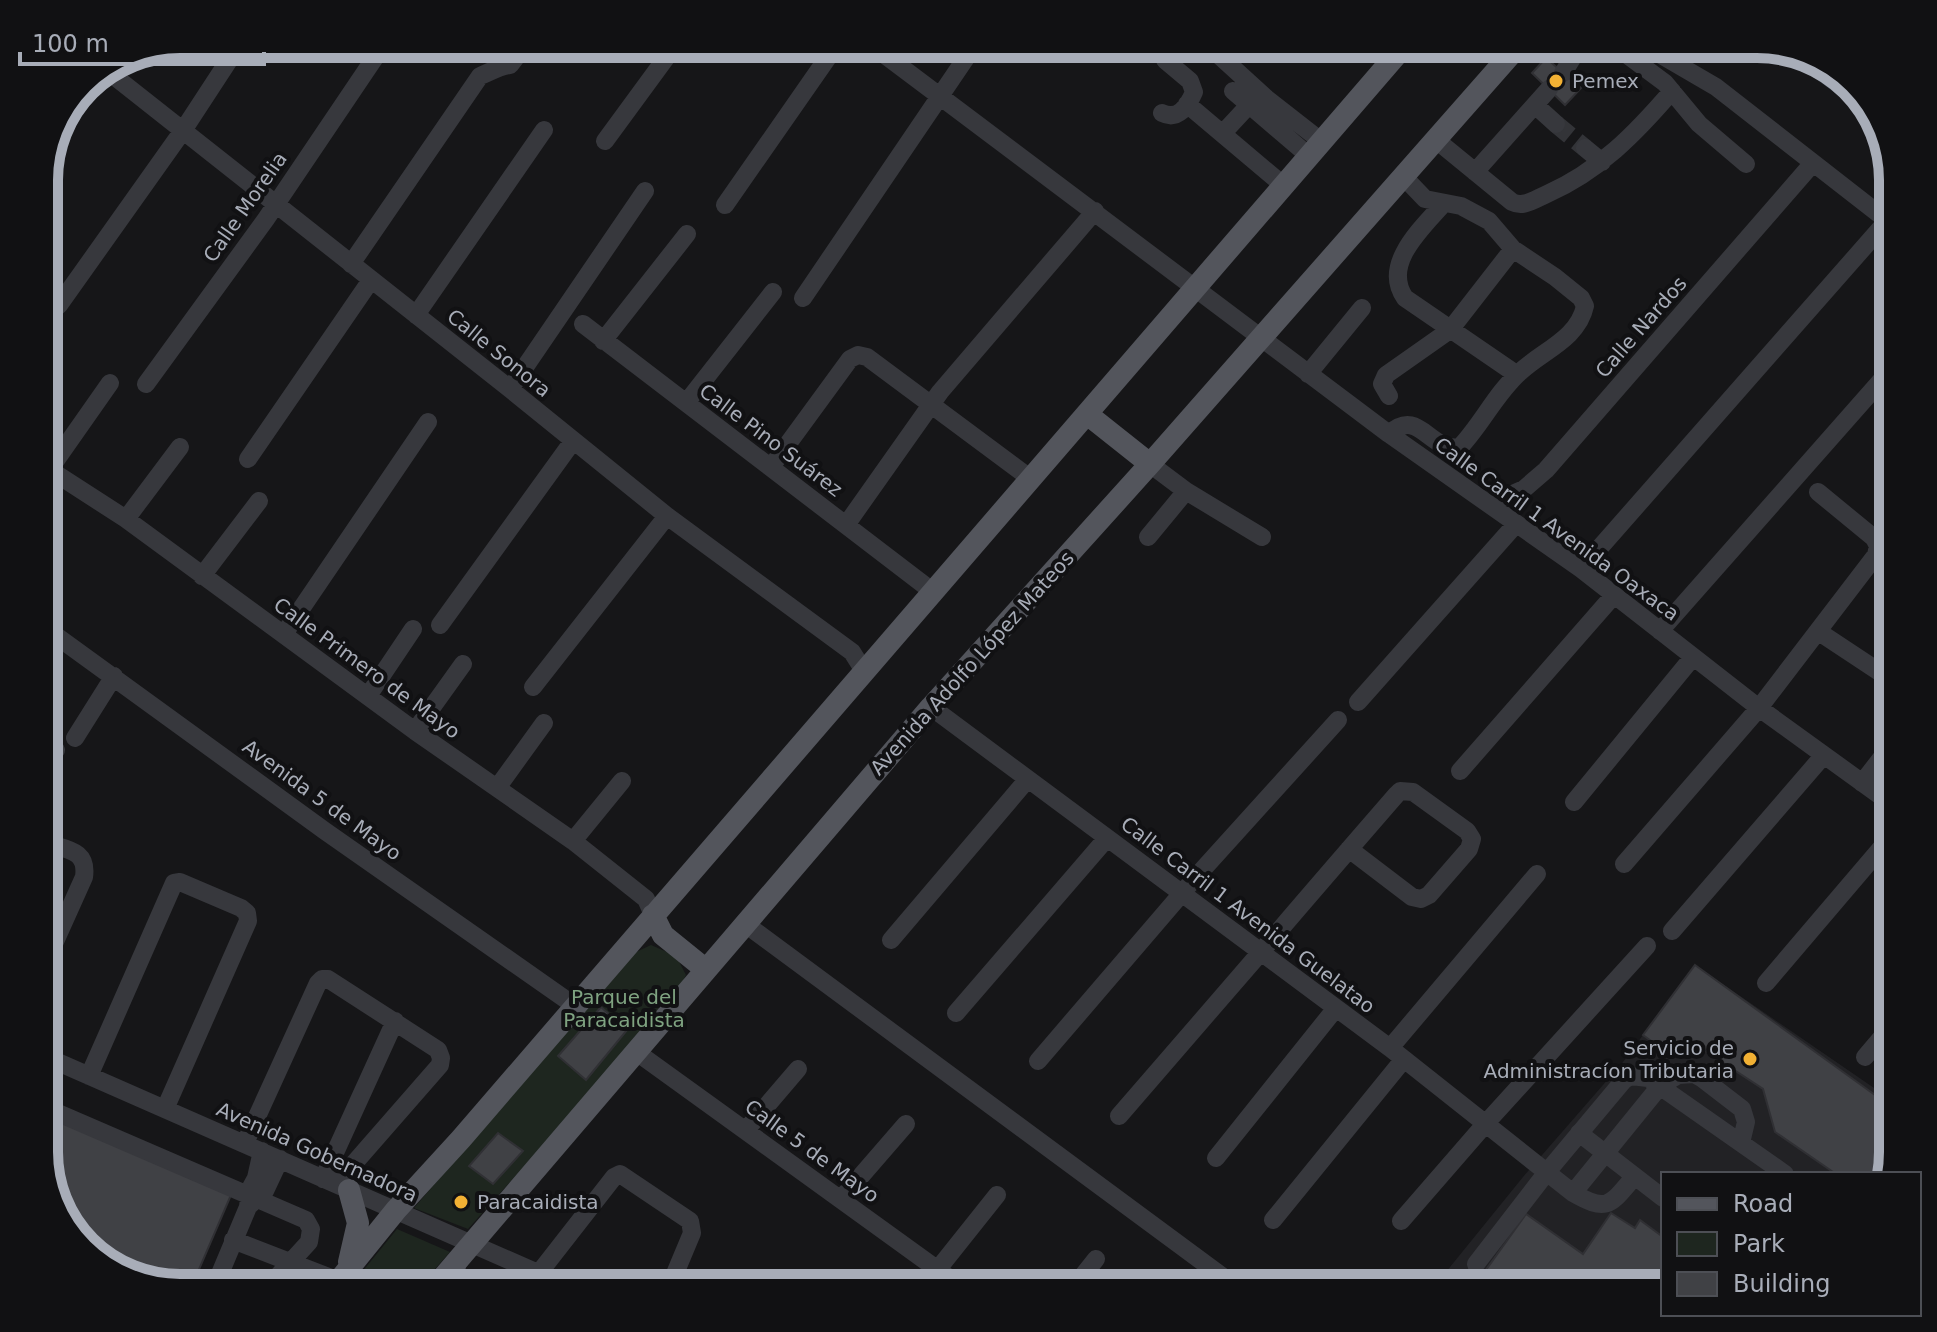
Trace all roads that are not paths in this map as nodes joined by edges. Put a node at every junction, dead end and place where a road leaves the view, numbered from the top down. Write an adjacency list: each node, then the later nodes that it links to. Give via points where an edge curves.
1 (230, 58): 26 (street)
2 (375, 58): 41 (street, Calle Morelia)
3 (515, 58): 48 (street, via 480,76)
4 (666, 58): 30 (street)
5 (827, 58): 42 (street)
6 (890, 58): 20 (street, Calle Carril 1 Avenida Oaxaca)
7 (966, 58): 20 (street)
8 (1222, 58): 31 (street)
9 (1394, 58): 31 (main road)
10 (1507, 58): 29 (main road, Avenida Adolfo López Mateos)
11 (1572, 58): 15 (street)
12 (1630, 58): 19 (street)
13 (1666, 58): 34 (street, via 1716,87)
14 (1165, 60): 21 (street, via 1192,84)
15 (1563, 73)
16 (115, 76): 26 (street, Calle Sonora)
17 (1549, 89): 23 (street)
18 (1233, 91): 22 (street)
19 (1672, 91): 33 (street); 35 (street, via 1699,124)
20 (940, 94): 43 (street, Calle Carril 1 Avenida Oaxaca); 52 (street)
21 (1187, 104): 24 (street, via 1176,115); 28 (street)
22 (1249, 105): 28 (street); 31 (street)
23 (1535, 105): 25 (street); 36 (street)
24 (1162, 113)
25 (1556, 124)
26 (184, 129): 41 (street, Calle Sonora); 53 (street)
27 (544, 130): 55 (street)
28 (1223, 133): 38 (street)
29 (1435, 139): 36 (street); 37 (main road, Avenida Adolfo López Mateos)
30 (605, 141)
31 (1315, 148): 38 (main road)
32 (1585, 148): 33 (street)
33 (1602, 162): 36 (street, via 1521,205)
34 (1813, 163): 44 (street); 83 (street, Calle Nardos, via 1546,470 1524,489)
35 (1746, 164)
36 (1475, 172)
37 (1403, 176): 40 (street, via 1420,196); 58 (main road, Avenida Adolfo López Mateos)
38 (1283, 185): 50 (main road)
39 (645, 191): 65 (street)
40 (1444, 203): 47 (street, via 1489,221); 57 (street, via 1402,255 1400,291)
41 (275, 204): 48 (street, Calle Sonora); 64 (street, Calle Morelia)
42 (725, 205)
43 (1095, 211): 50 (street, Calle Carril 1 Avenida Oaxaca); 68 (street)
44 (1879, 214)
45 (687, 234): 59 (street)
46 (1879, 235): 90 (street)
47 (1513, 249): 57 (street); 61 (street, via 1555,277 1585,306 1562,343)
48 (351, 264): 49 (street, Calle Sonora)
49 (371, 280): 55 (street, Calle Sonora); 75 (street)
50 (1195, 287): 58 (street, Calle Carril 1 Avenida Oaxaca); 69 (main road)
51 (773, 292): 67 (street)
52 (803, 298)
53 (58, 306)
54 (1362, 308): 60 (street)
55 (416, 315): 65 (street, Calle Sonora)
56 (583, 324): 59 (street, Calle Pino Suárez)
57 (1450, 330): 61 (street); 66 (street, via 1386,375 1382,384)
58 (1260, 338): 60 (street, Calle Carril 1 Avenida Oaxaca); 76 (main road, Avenida Adolfo López Mateos)
59 (603, 341): 67 (street, Calle Pino Suárez)
60 (1308, 374): 71 (street, Calle Carril 1 Avenida Oaxaca)
61 (1516, 374): 71 (street, via 1460,447 1447,447 1408,424)
62 (110, 383): 74 (street)
63 (1879, 383): 96 (street)
64 (146, 384)
65 (510, 389): 72 (street, Calle Sonora)
66 (1389, 396)
67 (686, 403): 77 (street, Calle Pino Suárez)
68 (932, 404): 77 (street, via 858,355); 79 (street); 87 (street)
69 (1087, 414): 76 (main road); 79 (main road)
70 (428, 422): 98 (street)
71 (1389, 434): 83 (street, Calle Carril 1 Avenida Oaxaca)
72 (573, 441): 84 (street, Calle Sonora); 94 (street)
73 (180, 447): 85 (street)
74 (58, 453)
75 (248, 459)
76 (1150, 464): 80 (street); 108 (main road, Avenida Adolfo López Mateos)
77 (771, 467): 87 (street, Calle Pino Suárez)
78 (58, 475): 85 (street, Calle Primero de Mayo)
79 (1031, 479): 92 (main road)
80 (1186, 491): 88 (street); 89 (street)
81 (1818, 492): 97 (street, via 1878,546)
82 (259, 501): 91 (street)
83 (1490, 504): 86 (street, Calle Carril 1 Avenida Oaxaca)
84 (667, 516): 102 (street, Calle Sonora, via 852,652); 105 (street)
85 (126, 519): 91 (street, Calle Primero de Mayo)
86 (1516, 524): 90 (street, Calle Carril 1 Avenida Oaxaca); 107 (street)
87 (846, 525): 92 (street, Calle Pino Suárez)
88 (1148, 537)
89 (1262, 537)
90 (1581, 569): 93 (street, Calle Carril 1 Avenida Oaxaca)
91 (202, 576): 98 (street, Calle Primero de Mayo)
92 (932, 591): 102 (main road)
93 (1614, 595): 96 (street, Calle Carril 1 Avenida Oaxaca); 116 (street)
94 (440, 625)
95 (413, 629): 106 (street)
96 (1660, 631): 100 (street, Calle Carril 1 Avenida Oaxaca)
97 (1819, 632): 103 (street); 109 (street)
98 (284, 634): 106 (street, Calle Primero de Mayo)
99 (58, 637): 104 (street, Avenida 5 de Mayo)
100 (1693, 657): 109 (street, Calle Carril 1 Avenida Oaxaca); 122 (street)
101 (463, 664): 112 (street)
102 (864, 671): 131 (main road)
103 (1879, 672)
104 (114, 676): 113 (street); 140 (street, Avenida 5 de Mayo)
105 (533, 687)
106 (368, 696): 112 (street, Calle Primero de Mayo)
107 (1358, 702)
108 (931, 707): 117 (street, Calle Carril 1 Avenida Guelatao); 132 (main road, Avenida Adolfo López Mateos)
109 (1759, 708): 114 (street, Calle Carril 1 Avenida Oaxaca); 128 (street)
110 (1338, 720): 130 (street)
111 (544, 723): 120 (street)
112 (415, 731): 120 (street, Calle Primero de Mayo)
113 (75, 738)
114 (1824, 755): 119 (street, Calle Carril 1 Avenida Oaxaca); 133 (street)
115 (1879, 761): 119 (street)
116 (1460, 771)
117 (1027, 780): 123 (street, Calle Carril 1 Avenida Guelatao); 135 (street)
118 (622, 781): 124 (street)
119 (1862, 783): 121 (street, Calle Carril 1 Avenida Oaxaca)
120 (497, 788): 124 (street, Calle Primero de Mayo)
121 (1879, 795)
122 (1574, 802)
123 (1107, 838): 130 (street, Calle Carril 1 Avenida Guelatao); 142 (street)
124 (573, 841): 131 (street, Calle Primero de Mayo, via 646,899)
125 (58, 847): 134 (street, via 78,854 85,864)
126 (1349, 849): 126 (street, via 1421,899 1469,849 1472,839 1405,790); 137 (street)
127 (1879, 850): 139 (street)
128 (1624, 864)
129 (1537, 874): 146 (street)
130 (1182, 893): 137 (street, Calle Carril 1 Avenida Guelatao); 148 (street)
131 (653, 915): 138 (main road, via 663,935); 140 (main road)
132 (744, 923): 138 (main road, Avenida Adolfo López Mateos); 195 (street)
133 (1672, 931)
134 (58, 935)
135 (891, 940)
136 (1647, 946): 156 (street)
137 (1260, 953): 141 (street, Calle Carril 1 Avenida Guelatao); 155 (street)
138 (705, 969): 145 (main road, Avenida Adolfo López Mateos)
139 (1766, 983)
140 (575, 1006): 174 (main road)
141 (1336, 1008): 146 (street, Calle Carril 1 Avenida Guelatao); 164 (street)
142 (956, 1013)
143 (395, 1021): 160 (street, via 328,979 320,980); 168 (street); 168 (street, via 438,1050 441,1061)
144 (1879, 1040): 147 (street)
145 (635, 1051): 158 (street, Calle 5 de Mayo); 178 (main road, Avenida Adolfo López Mateos)
146 (1397, 1053): 156 (street, Calle Carril 1 Avenida Guelatao); 175 (street)
147 (1865, 1057)
148 (1038, 1061)
149 (58, 1062): 151 (street, Avenida Gobernadora)
150 (798, 1069): 158 (street)
151 (89, 1076): 153 (street, Avenida Gobernadora); 153 (street, via 174,883 229,903 245,910 248,921)
152 (1660, 1086): 159 (street, via 1648,1078 1624,1080); 161 (street); 161 (street, via 1678,1075 1703,1079 1742,1109 1746,1122); 162 (street)
153 (165, 1109): 160 (street, Avenida Gobernadora)
154 (58, 1113): 172 (street)
155 (1119, 1116)
156 (1487, 1122): 165 (street, Calle Carril 1 Avenida Guelatao); 176 (street)
157 (906, 1124): 173 (street)
158 (746, 1130): 173 (street, Calle 5 de Mayo)
159 (1579, 1133): 162 (street); 165 (street)
160 (245, 1143): 163 (street, Avenida Gobernadora)
161 (1741, 1143): 166 (street)
162 (1606, 1154): 167 (street); 169 (street)
163 (271, 1155): 168 (street, Avenida Gobernadora); 172 (street)
164 (1216, 1158)
165 (1541, 1167): 169 (street, Calle Carril 1 Avenida Guelatao); 182 (street)
166 (1777, 1172)
167 (1634, 1177): 169 (street, via 1605,1205); 171 (street)
168 (336, 1184): 174 (street, Avenida Gobernadora); 188 (main road, via 358,1223)
169 (1573, 1193)
170 (997, 1195): 183 (street)
171 (1661, 1197)
172 (252, 1199): 177 (street); 181 (street, via 309,1224 309,1242)
173 (841, 1199): 183 (street, Calle 5 de Mayo)
174 (396, 1210): 178 (street, Avenida Gobernadora); 189 (main road)
175 (1273, 1220)
176 (1401, 1221)
177 (233, 1240): 181 (street); 185 (street)
178 (472, 1244): 180 (main road, Avenida Adolfo López Mateos); 184 (street, Avenida Gobernadora)
179 (1096, 1259): 194 (street)
180 (457, 1262): 190 (main road, Avenida Adolfo López Mateos); 191 (street)
181 (290, 1264): 186 (street); 187 (street)
182 (1476, 1264)
183 (938, 1269): 193 (street, Calle 5 de Mayo)
184 (539, 1273): 192 (street, via 620,1174 690,1221 692,1233)
185 (223, 1274)
186 (280, 1274)
187 (319, 1274)
188 (342, 1274)
189 (345, 1274)
190 (446, 1274)
191 (457, 1274)
192 (675, 1274)
193 (945, 1274)
194 (1084, 1274)
195 (1219, 1274)

